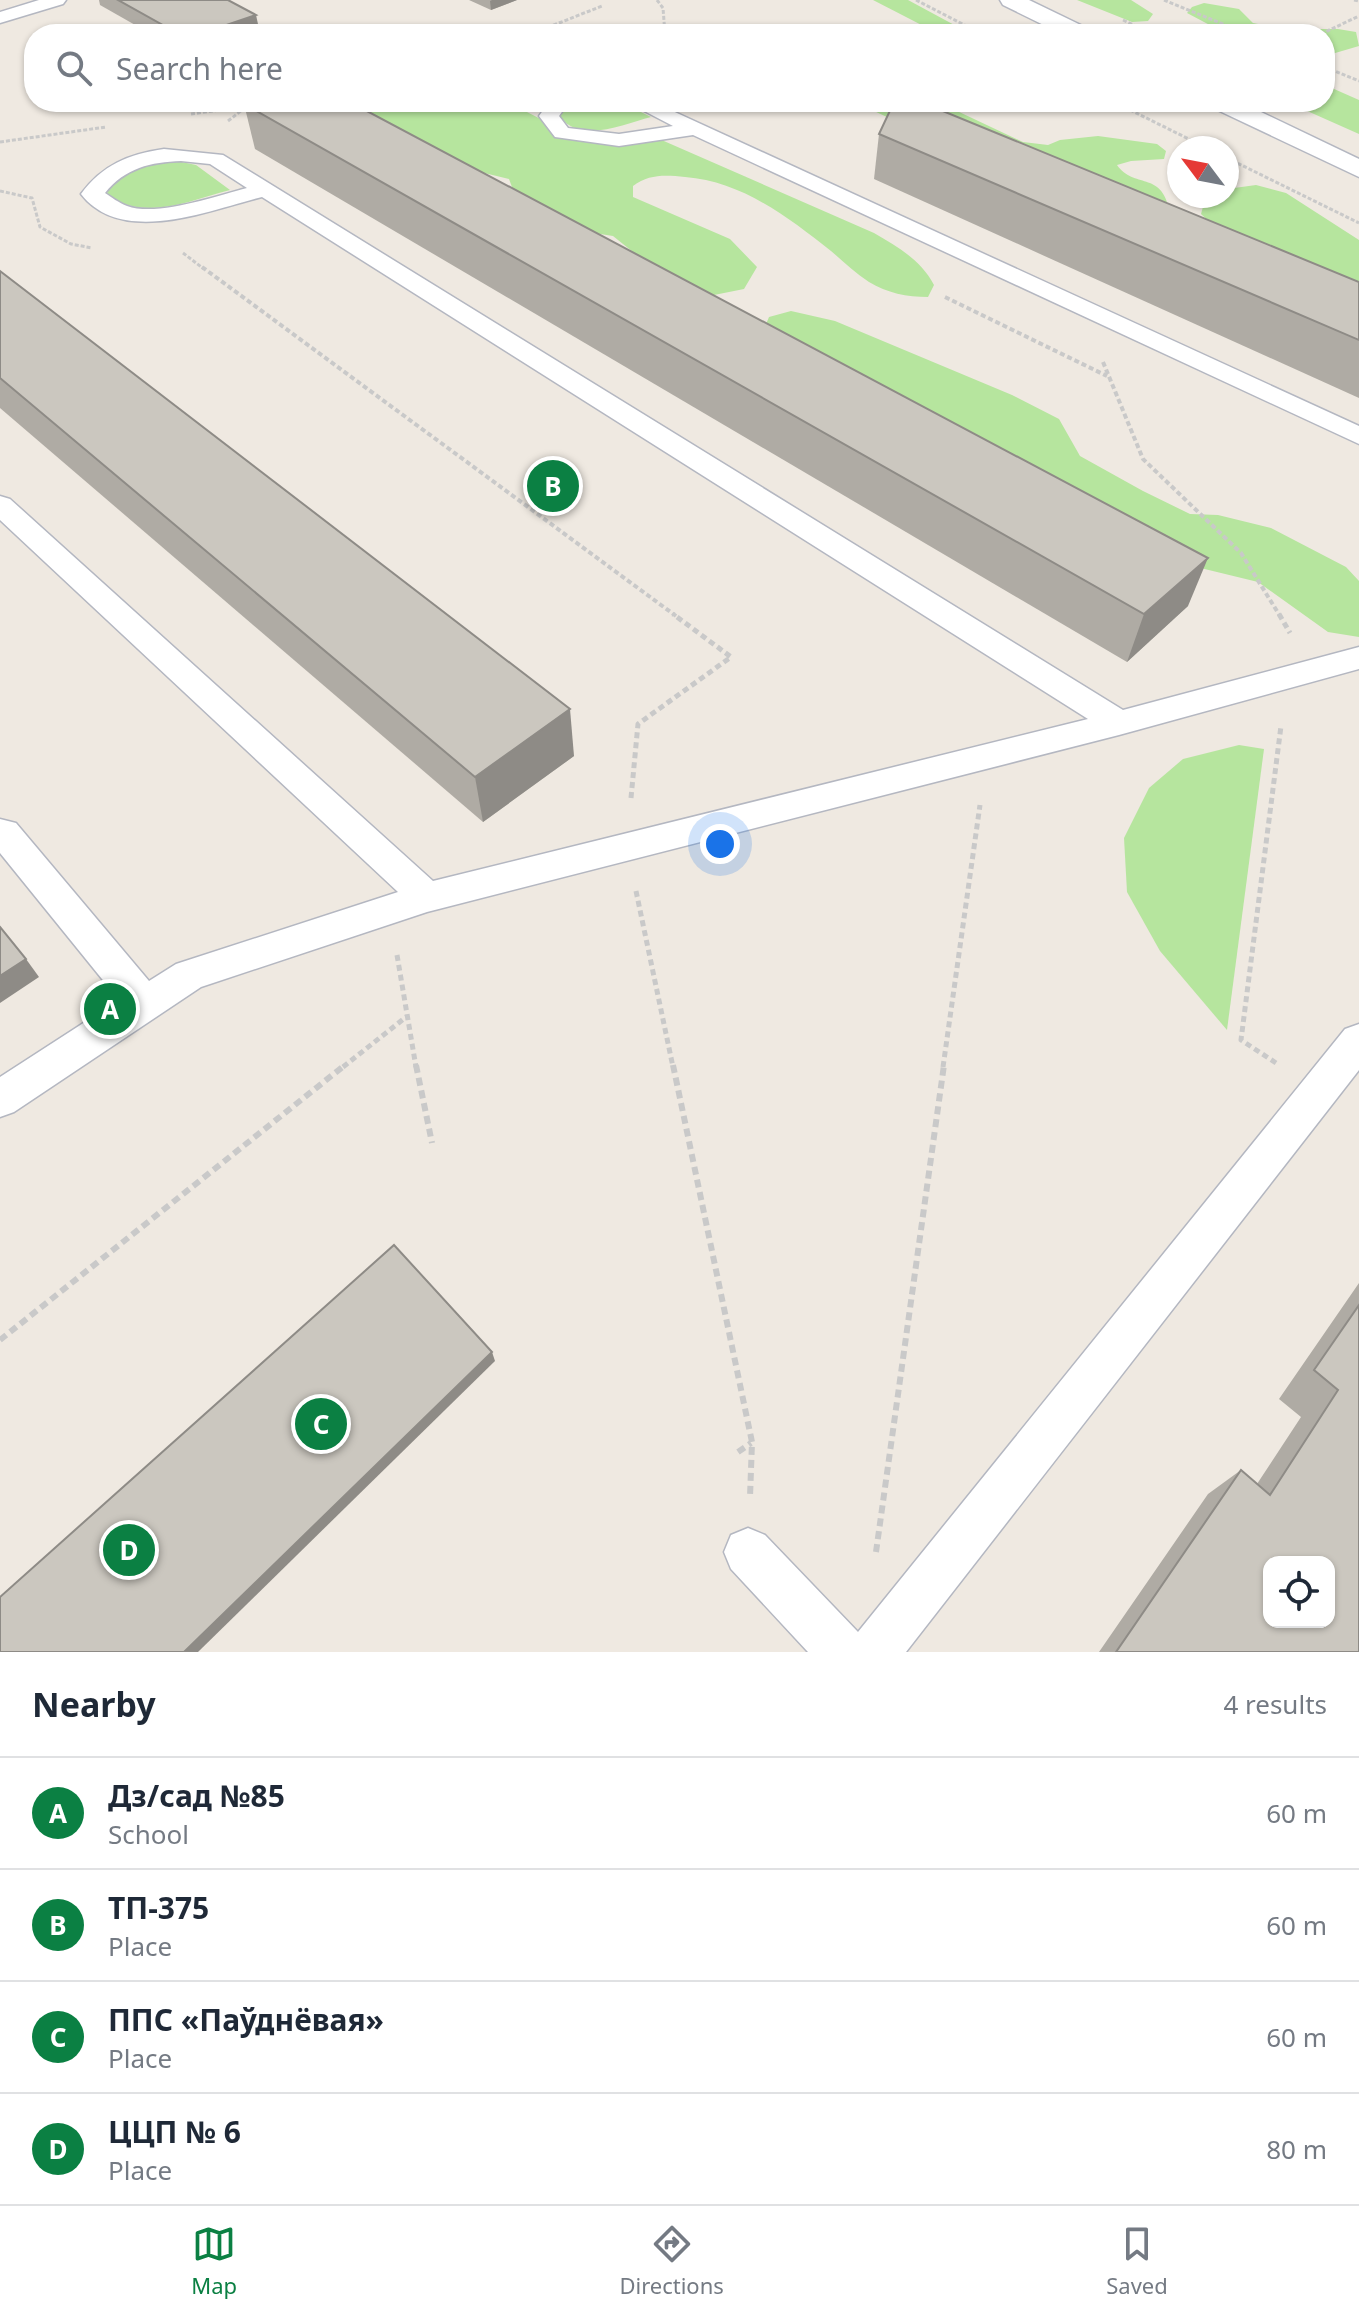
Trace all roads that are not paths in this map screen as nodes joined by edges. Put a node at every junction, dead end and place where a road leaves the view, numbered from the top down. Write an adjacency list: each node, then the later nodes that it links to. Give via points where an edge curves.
1 (57, 0): 3 (lane)
2 (1011, 0): 4 (street)
3 (0, 18)
4 (1060, 24)
5 (552, 112): 8 (lane, via 549,116 562,133 619,140)
6 (658, 112): 8 (lane)
7 (1241, 112): 9 (street)
8 (695, 129): 11 (lane)
9 (1359, 169)
10 (263, 190): 10 (lane, via 216,159 187,154 151,156 124,165 104,176 92,194 128,214 156,214); 14 (lane)
11 (1359, 436)
12 (0, 505): 16 (lane)
13 (1359, 658): 14 (lane)
14 (1119, 723): 16 (lane)
15 (0, 833): 17 (lane)
16 (427, 897): 17 (lane, via 189,975)
17 (145, 1004): 19 (lane)
18 (1359, 1041): 22 (lane)
19 (0, 1099)
20 (748, 1552): 21 (lane)
21 (842, 1652)
22 (874, 1652)

